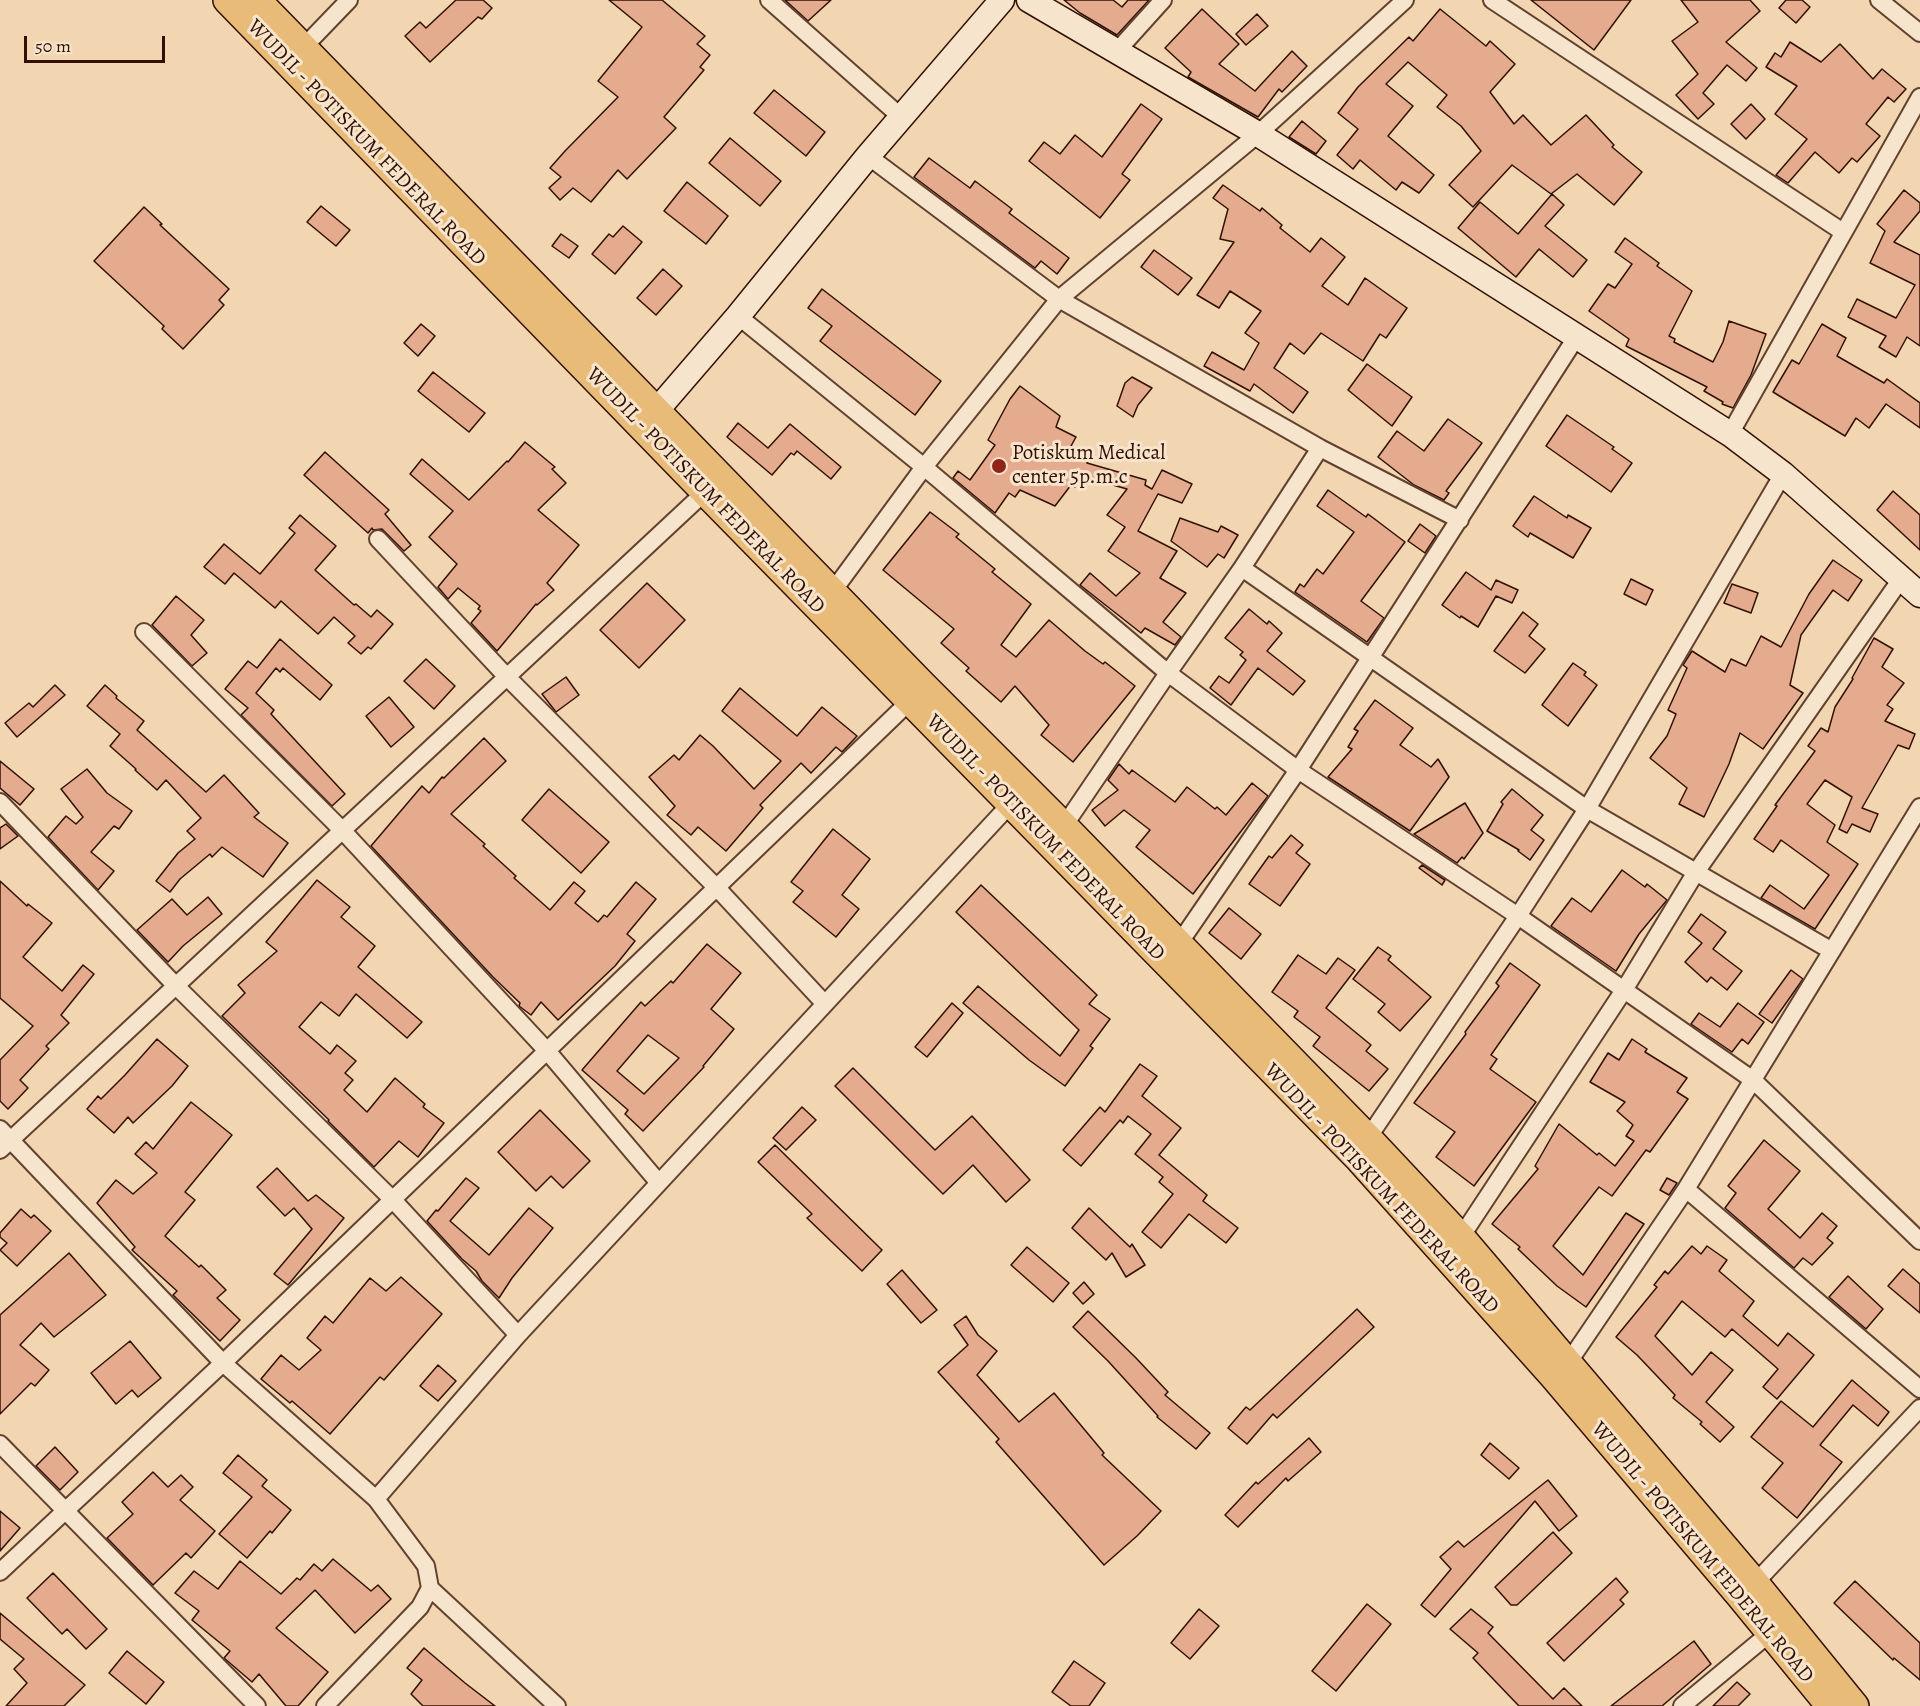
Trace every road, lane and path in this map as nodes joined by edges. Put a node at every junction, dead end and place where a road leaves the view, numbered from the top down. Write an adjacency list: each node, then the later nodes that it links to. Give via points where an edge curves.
1 (227, 0): 13 (main road, WUDIL - POTISKUM FEDERAL ROAD)
2 (257, 0): 13 (main road, WUDIL - POTISKUM FEDERAL ROAD)
3 (348, 0): 13 (street)
4 (769, 0): 15 (street)
5 (1002, 0): 15 (street)
6 (1029, 0): 12 (street)
7 (1163, 0): 12 (street)
8 (1405, 0): 16 (street)
9 (1492, 0): 18 (street)
10 (1878, 0): 11 (street)
11 (1920, 33)
12 (1117, 51): 16 (street)
13 (295, 55): 22 (main road, WUDIL - POTISKUM FEDERAL ROAD); 27 (main road, WUDIL - POTISKUM FEDERAL ROAD)
14 (1919, 102): 18 (street)
15 (901, 117): 17 (street)
16 (1258, 134): 19 (street); 21 (street)
17 (868, 156): 19 (street); 20 (street)
18 (1843, 232): 23 (street)
19 (1059, 299): 24 (street); 25 (street)
20 (738, 316): 22 (street); 25 (street)
21 (1577, 336): 23 (street); 28 (street)
22 (657, 410): 32 (main road, WUDIL - POTISKUM FEDERAL ROAD)
23 (1730, 434): 26 (street)
24 (1320, 448): 28 (street); 30 (street)
25 (924, 467): 32 (street); 36 (street)
26 (1783, 474): 31 (street); 43 (street)
27 (705, 492): 37 (street); 38 (main road, WUDIL - POTISKUM FEDERAL ROAD)
28 (1460, 520): 35 (street)
29 (378, 539): 37 (street)
30 (1242, 568): 35 (street); 36 (street)
31 (1901, 579): 33 (street); 46 (street)
32 (833, 591): 40 (main road, WUDIL - POTISKUM FEDERAL ROAD)
33 (1920, 595)
34 (144, 632): 45 (street)
35 (1371, 658): 39 (street); 43 (street)
36 (1168, 673): 39 (street); 44 (street)
37 (507, 676): 45 (street); 47 (street)
38 (910, 701): 40 (main road, WUDIL - POTISKUM FEDERAL ROAD); 47 (street)
39 (1298, 770): 48 (street); 49 (street)
40 (1017, 796): 44 (main road, WUDIL - POTISKUM FEDERAL ROAD); 53 (street); 65 (main road, WUDIL - POTISKUM FEDERAL ROAD)
41 (0, 802): 51 (street)
42 (1920, 807): 50 (street)
43 (1587, 809): 46 (street); 48 (street)
44 (1064, 826): 49 (main road, WUDIL - POTISKUM FEDERAL ROAD)
45 (342, 830): 51 (street); 54 (street)
46 (1696, 872): 50 (street); 52 (street)
47 (718, 889): 53 (street); 54 (street)
48 (1518, 916): 52 (street); 56 (street)
49 (1178, 945): 56 (main road, WUDIL - POTISKUM FEDERAL ROAD)
50 (1832, 951): 55 (street)
51 (176, 986): 57 (street); 60 (street)
52 (1624, 990): 55 (street); 61 (street)
53 (825, 1004): 58 (street)
54 (548, 1052): 58 (street); 60 (street)
55 (1753, 1080): 59 (street); 62 (street)
56 (1368, 1138): 61 (main road, WUDIL - POTISKUM FEDERAL ROAD)
57 (3, 1140): 64 (street)
58 (659, 1183): 63 (street)
59 (1686, 1190): 65 (street); 66 (street)
60 (393, 1200): 63 (street); 64 (street)
61 (1461, 1237): 65 (main road, WUDIL - POTISKUM FEDERAL ROAD)
62 (1920, 1241)
63 (518, 1335): 69 (street)
64 (223, 1363): 69 (street); 70 (street)
65 (1561, 1370): 72 (main road, WUDIL - POTISKUM FEDERAL ROAD); 74 (main road, WUDIL - POTISKUM FEDERAL ROAD)
66 (1920, 1389)
67 (1920, 1408): 72 (street)
68 (0, 1444): 70 (street)
69 (376, 1499): 73 (street, via 426,1566)
70 (66, 1510): 71 (street); 75 (street)
71 (0, 1572)
72 (1755, 1583): 80 (main road, WUDIL - POTISKUM FEDERAL ROAD)
73 (430, 1588): 76 (street, via 420,1607); 77 (street)
74 (1770, 1633): 78 (street); 79 (main road, WUDIL - POTISKUM FEDERAL ROAD)
75 (257, 1706)
76 (325, 1706)
77 (557, 1706)
78 (1682, 1706)
79 (1830, 1706)
80 (1855, 1706)

